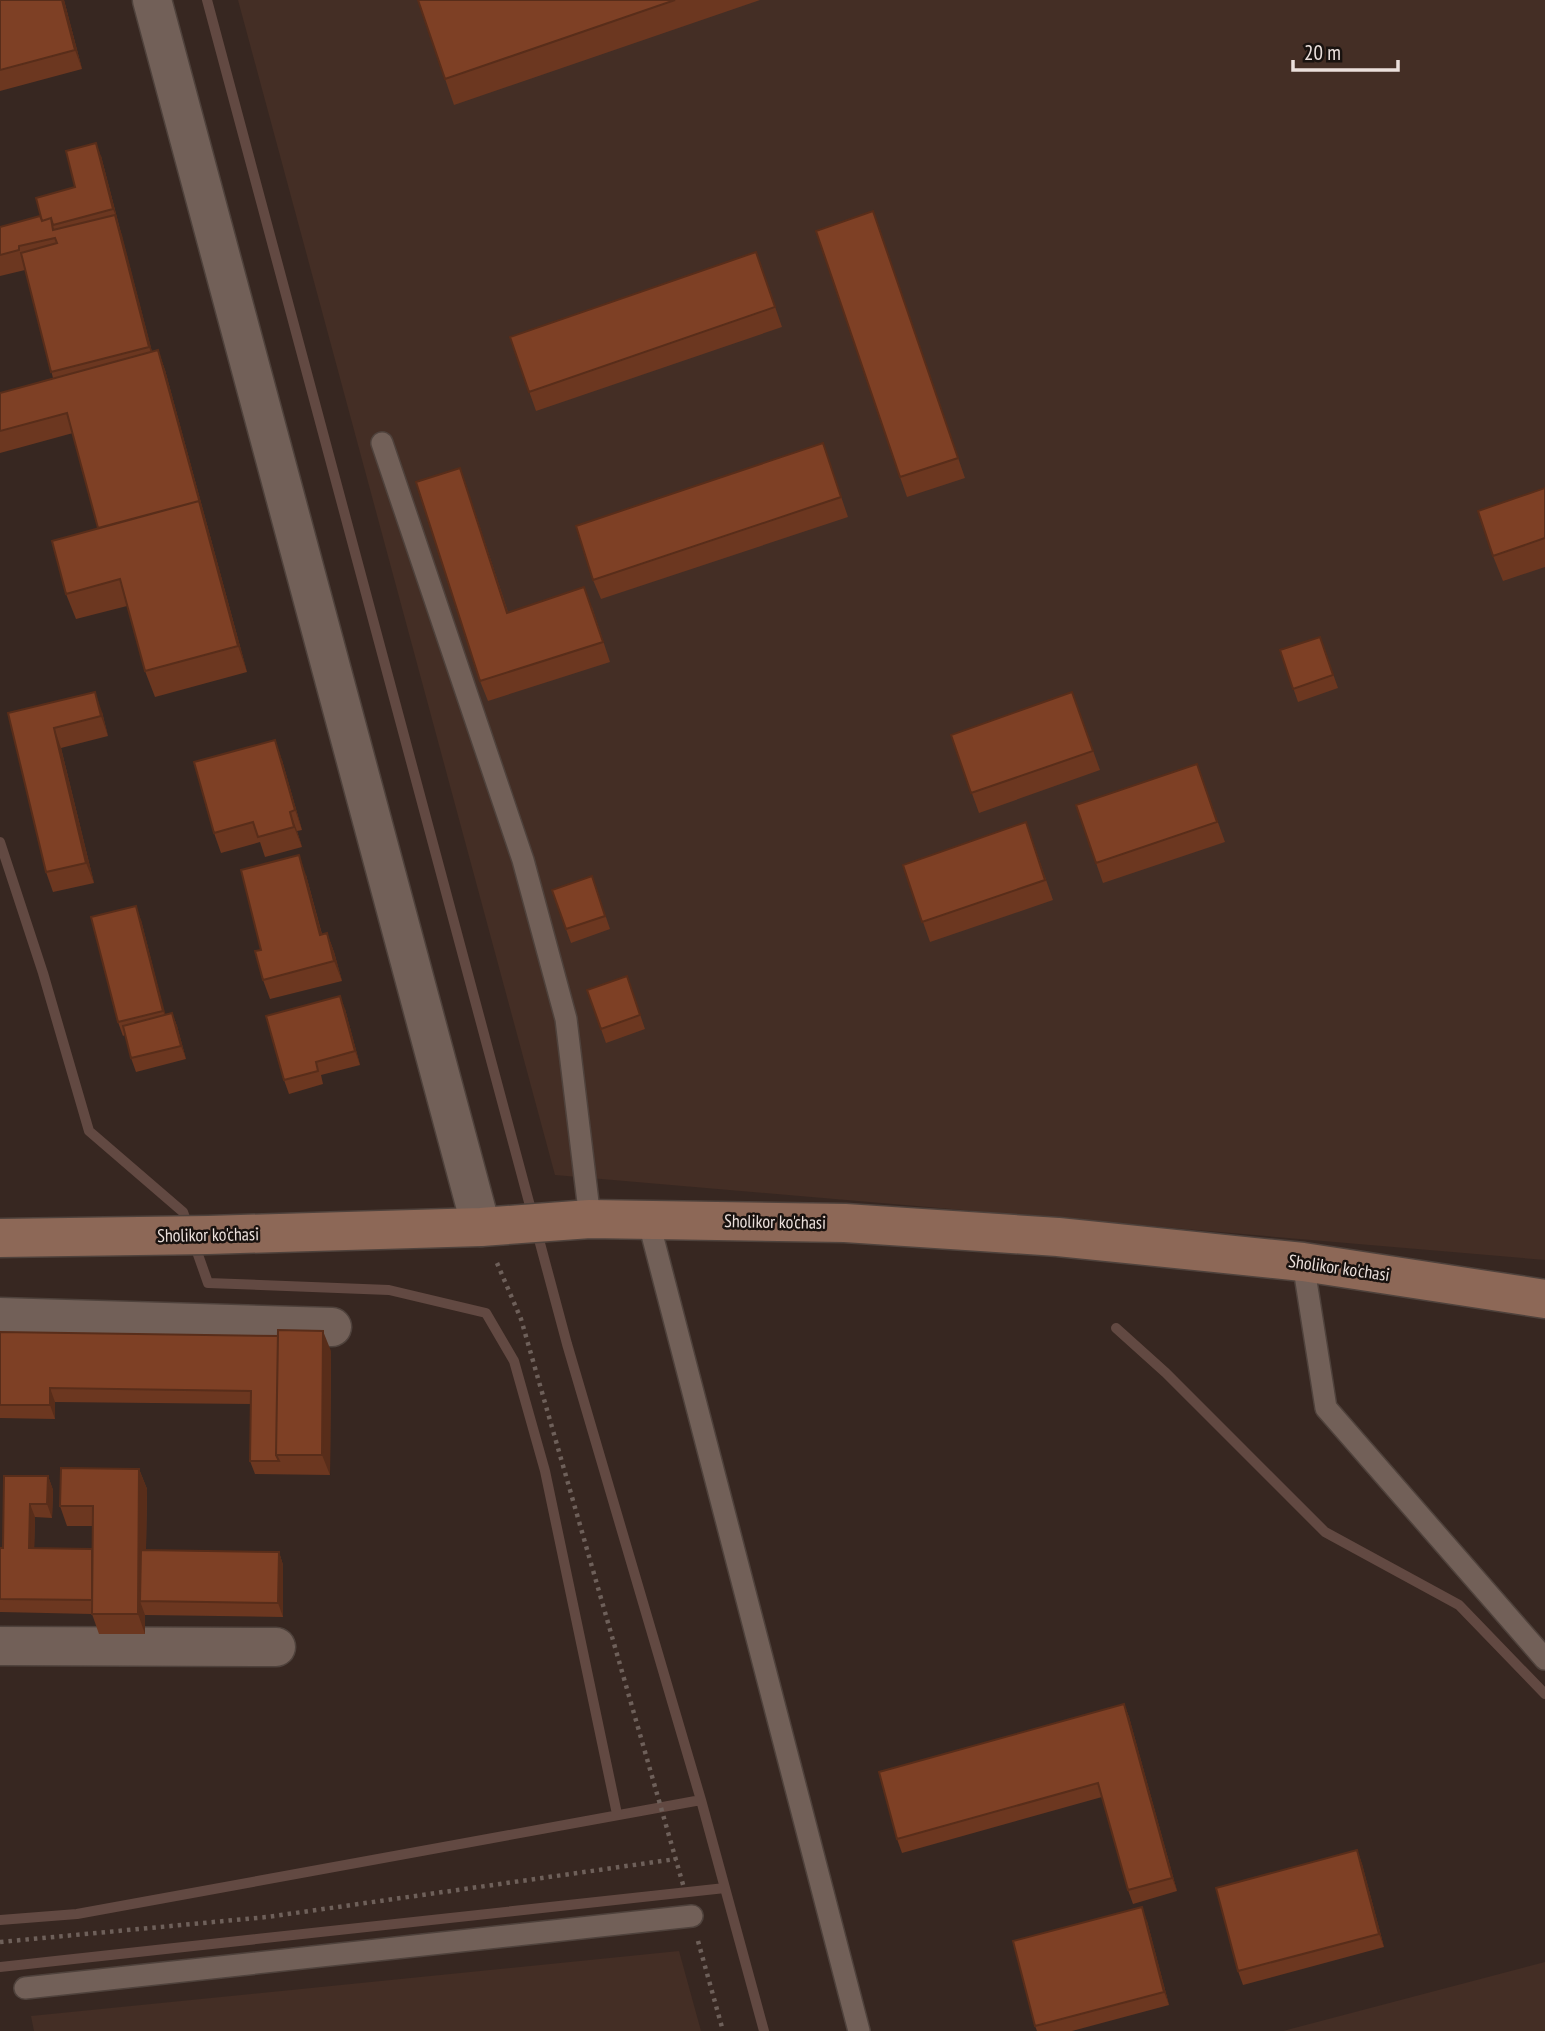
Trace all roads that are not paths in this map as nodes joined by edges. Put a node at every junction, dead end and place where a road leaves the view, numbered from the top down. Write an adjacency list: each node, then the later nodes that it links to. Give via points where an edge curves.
1 (152, 0): 5 (street)
2 (382, 443): 3 (lane, via 523,860 566,1019)
3 (590, 1219): 4 (street, Sholikor ko'chasi); 5 (street, Sholikor ko'chasi)
4 (648, 1219): 7 (street, Sholikor ko'chasi, via 845,1223 1045,1236); 16 (lane)
5 (481, 1227): 6 (street, Sholikor ko'chasi)
6 (0, 1238)
7 (1303, 1262): 8 (street, Sholikor ko'chasi); 13 (lane, via 1326,1408)
8 (1545, 1299)
9 (0, 1317): 10 (street)
10 (332, 1327)
11 (0, 1646): 12 (street)
12 (276, 1647)
13 (1545, 1659)
14 (692, 1916): 15 (lane)
15 (25, 1988)
16 (859, 2031)

